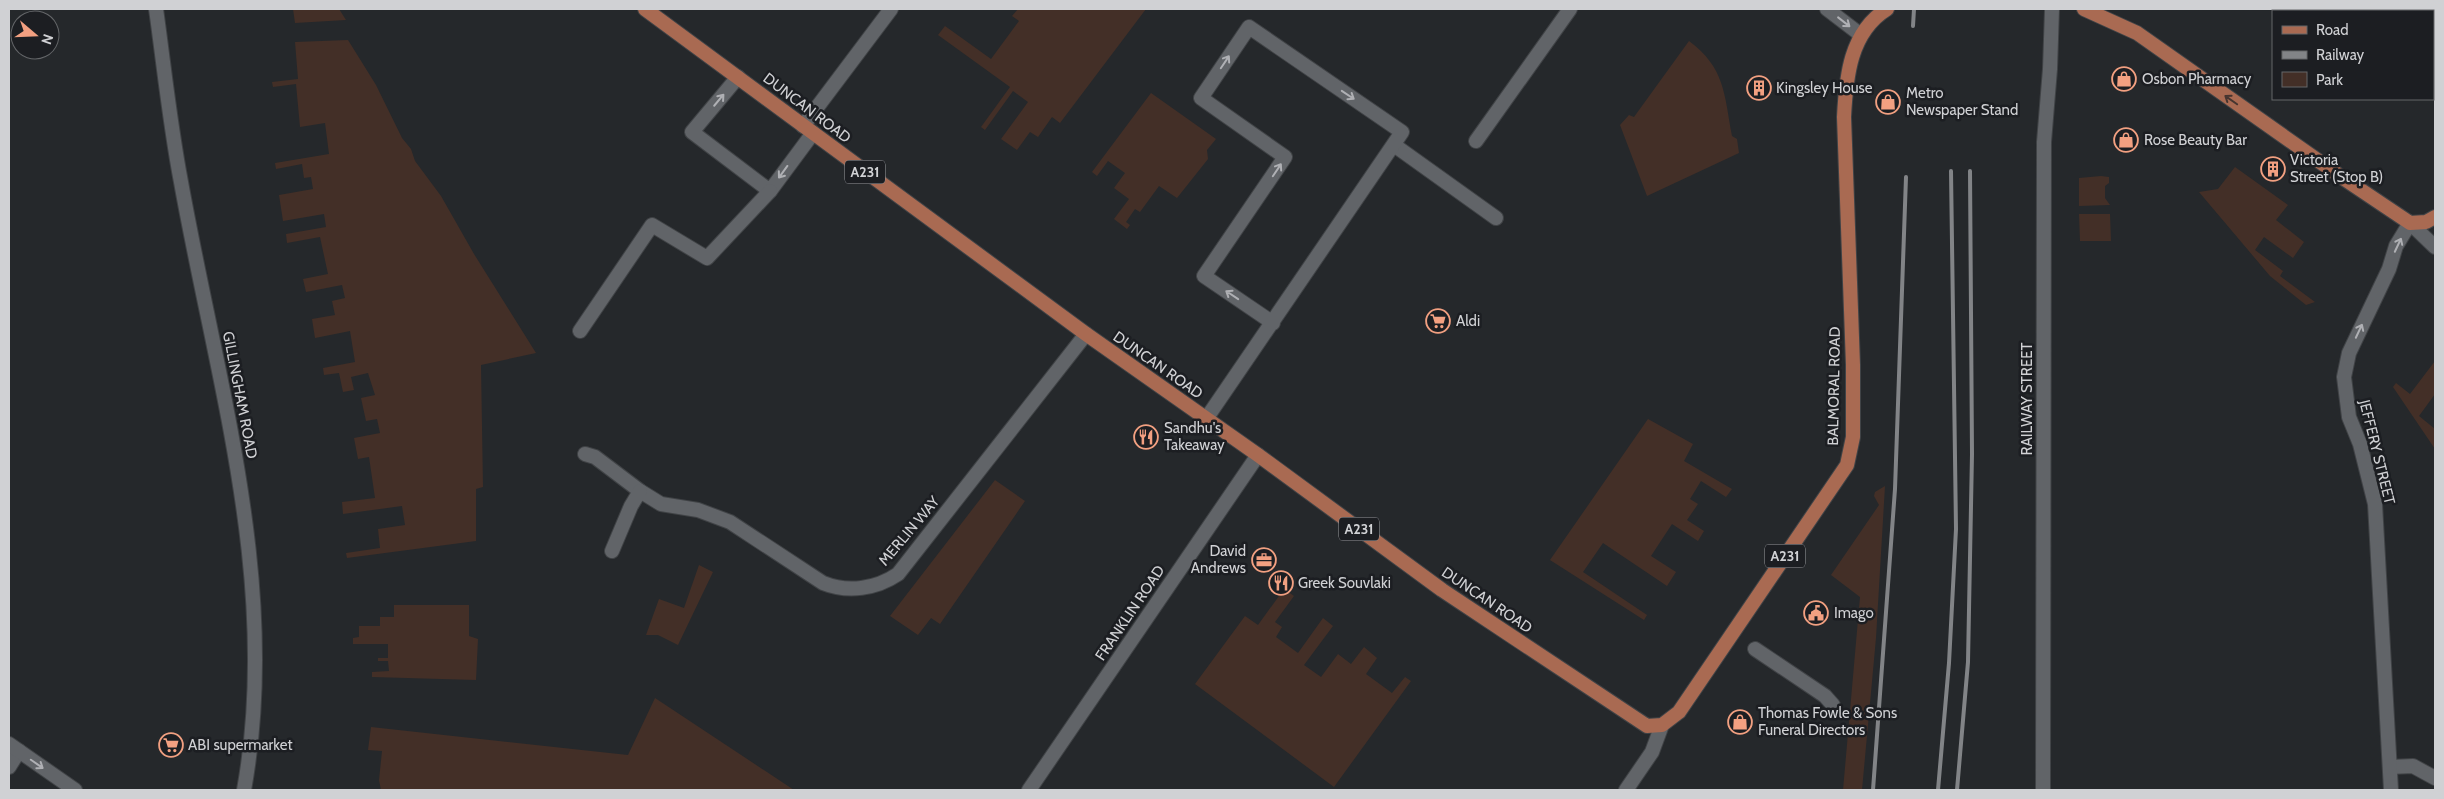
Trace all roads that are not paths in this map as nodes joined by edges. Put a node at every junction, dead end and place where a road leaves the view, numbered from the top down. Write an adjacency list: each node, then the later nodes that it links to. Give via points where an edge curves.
1 (156, 9): 35 (street, GILLINGHAM ROAD, via 180,181 230,424 249,542 257,664)
2 (645, 9): 10 (main road, DUNCAN ROAD / A231)
3 (891, 9): 11 (street)
4 (1570, 9): 12 (street)
5 (1827, 9): 9 (street, one-way to 9)
6 (1888, 9): 9 (main road, BALMORAL ROAD / A231, via 1878,15)
7 (2052, 9): 38 (street, RAILWAY STREET, via 2044,140)
8 (2084, 9): 17 (main road, one-way to 8, via 2137,33)
9 (1861, 35): 29 (main road, BALMORAL ROAD / A231, via 1846,76 1844,117 1853,365 1853,437 1847,465 1679,712)
10 (738, 77): 11 (main road, DUNCAN ROAD / A231); 14 (street, one-way to 10, via 692,132)
11 (808, 130): 14 (street, one-way to 14); 21 (main road, DUNCAN ROAD / A231)
12 (1476, 141)
13 (1394, 145): 16 (street); 19 (street); 19 (street, one-way to 13, via 1204,276 1285,157 1200,98 1249,27 1402,132)
14 (770, 191): 20 (street, via 707,258 652,225)
15 (2435, 217): 17 (main road, via 2426,222)
16 (1496, 218)
17 (2410, 223): 18 (street); 32 (street, JEFFERY STREET, one-way to 17, via 2375,504 2360,444 2349,417 2344,377 2349,353 2396,246)
18 (2435, 247)
19 (1273, 323): 22 (street)
20 (580, 331)
21 (1086, 334): 22 (main road, DUNCAN ROAD / A231); 25 (street, MERLIN WAY, via 898,574 878,585 852,589 832,587 730,522 698,510 661,504)
22 (1206, 419): 24 (main road, DUNCAN ROAD / A231)
23 (585, 454): 25 (street, MERLIN WAY, via 595,457)
24 (1258, 455): 29 (main road, DUNCAN ROAD / A231, via 1442,590 1647,726); 36 (street, FRANKLIN ROAD)
25 (640, 491): 26 (street)
26 (612, 551)
27 (1755, 649): 28 (street, via 1825,696)
28 (1833, 705)
29 (1662, 725): 37 (street, BALMORAL ROAD, via 1652,752)
30 (14, 748): 31 (street); 34 (street, one-way to 34)
31 (9, 767)
32 (2390, 767): 33 (street, via 2413,766); 39 (street, JEFFERY STREET)
33 (2435, 778)
34 (70, 787)
35 (244, 790)
36 (1029, 790)
37 (1626, 790)
38 (2043, 790)
39 (2391, 790)

